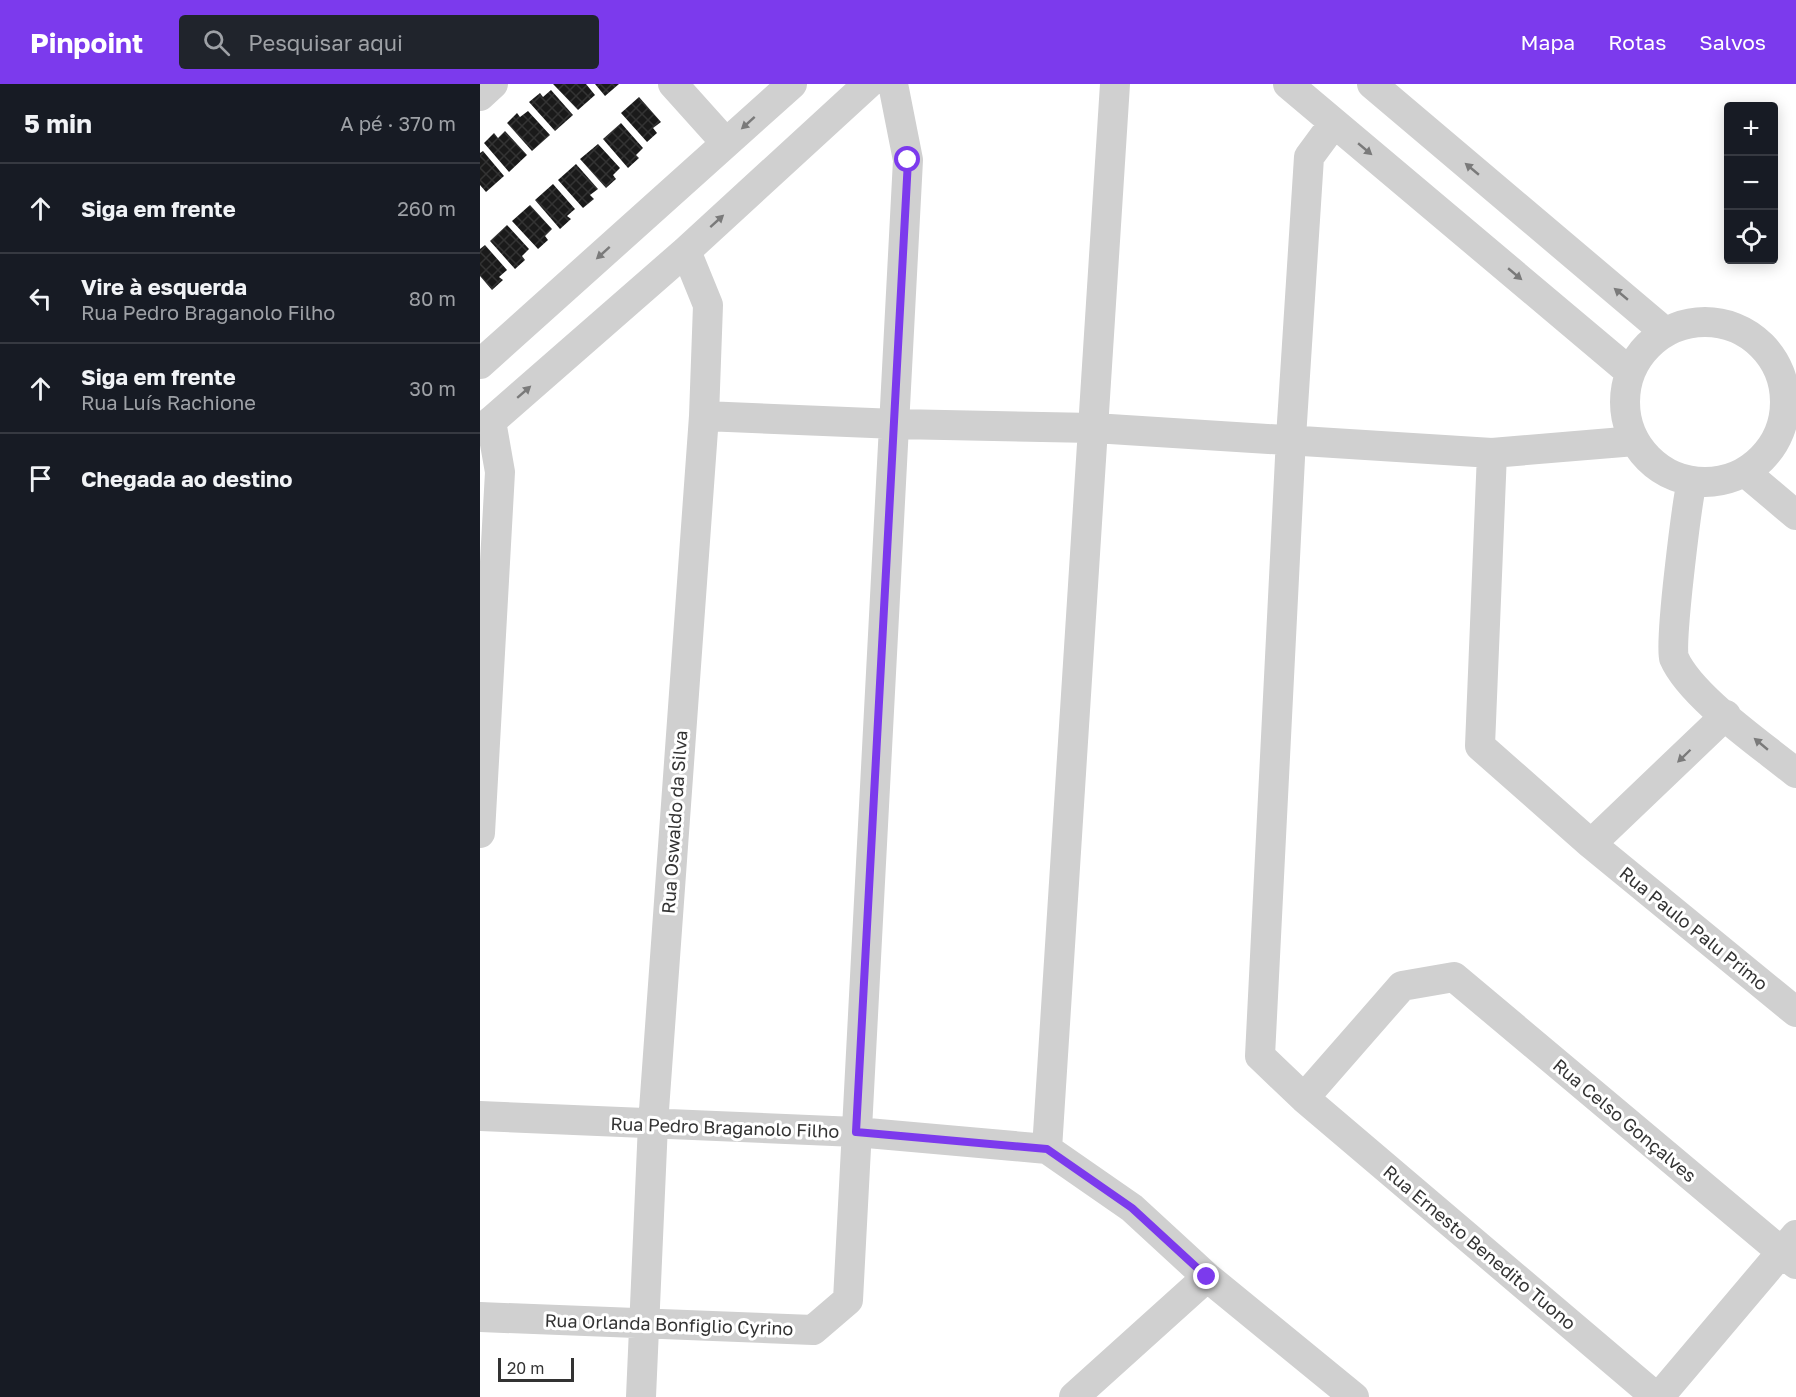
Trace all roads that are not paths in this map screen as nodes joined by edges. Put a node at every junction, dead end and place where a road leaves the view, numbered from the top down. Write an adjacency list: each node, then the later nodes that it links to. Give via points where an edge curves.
1 (493, 84): 9 (street)
2 (673, 84): 11 (street)
3 (792, 84): 11 (street, one-way to 11)
4 (868, 84): 12 (street, one-way to 4)
5 (892, 84): 17 (street, via 908,160)
6 (1115, 84): 19 (street)
7 (1288, 84): 10 (street)
8 (1372, 84): 13 (street, one-way to 8)
9 (480, 96)
10 (1334, 123): 15 (street, one-way to 15); 20 (street, Rua Ernesto Benedito Tuono, via 1309,157)
11 (726, 143): 14 (street, one-way to 14)
12 (686, 250): 16 (street, Rua Oswaldo da Silva, via 708,305); 18 (street, one-way to 12)
13 (1665, 332): 15 (street, via 1651,343); 21 (street, via 1682,325 1718,323 1751,337 1775,363 1782,380)
14 (480, 364)
15 (1630, 372): 22 (street, via 1625,407)
16 (704, 416): 17 (street); 34 (street, Rua Oswaldo da Silva)
17 (896, 424): 19 (street); 35 (street)
18 (485, 426): 29 (street, via 499,484)
19 (1094, 428): 20 (street); 36 (street)
20 (1291, 438): 23 (street); 32 (street, Rua Ernesto Benedito Tuono, via 1260,1056)
21 (1788, 440): 24 (street)
22 (1635, 441): 23 (street); 25 (street, via 1659,468)
23 (1492, 453): 30 (street, Rua Paulo Palu Primo, via 1480,746)
24 (1744, 472): 25 (street, via 1719,481); 26 (street)
25 (1692, 481): 27 (street, via 1686,508 1673,656 1697,691)
26 (1796, 515)
27 (1726, 715): 28 (street, one-way to 27); 30 (street, one-way to 30)
28 (1796, 773)
29 (480, 833)
30 (1591, 844): 31 (street, Rua Paulo Palu Primo)
31 (1796, 1012)
32 (1304, 1098): 37 (street, Rua Celso Gonçalves, via 1402,986 1454,977); 44 (street, Rua Ernesto Benedito Tuono)
33 (480, 1116): 34 (street, Rua Pedro Braganolo Filho)
34 (653, 1124): 35 (street, Rua Pedro Braganolo Filho); 40 (street, Rua Oswaldo da Silva)
35 (856, 1132): 36 (street, Rua Pedro Braganolo Filho); 40 (street, Rua Orlanda Bonfiglio Cyrino, via 848,1300 813,1330)
36 (1047, 1149): 38 (street, Rua Pedro Braganolo Filho, via 1132,1208)
37 (1791, 1250): 44 (street)
38 (1207, 1277): 42 (street); 43 (street, Rua Pedro Braganolo Filho)
39 (480, 1317): 40 (street, Rua Orlanda Bonfiglio Cyrino)
40 (644, 1324): 41 (street, Rua Oswaldo da Silva)
41 (642, 1397)
42 (1074, 1397)
43 (1354, 1397)
44 (1657, 1397)

